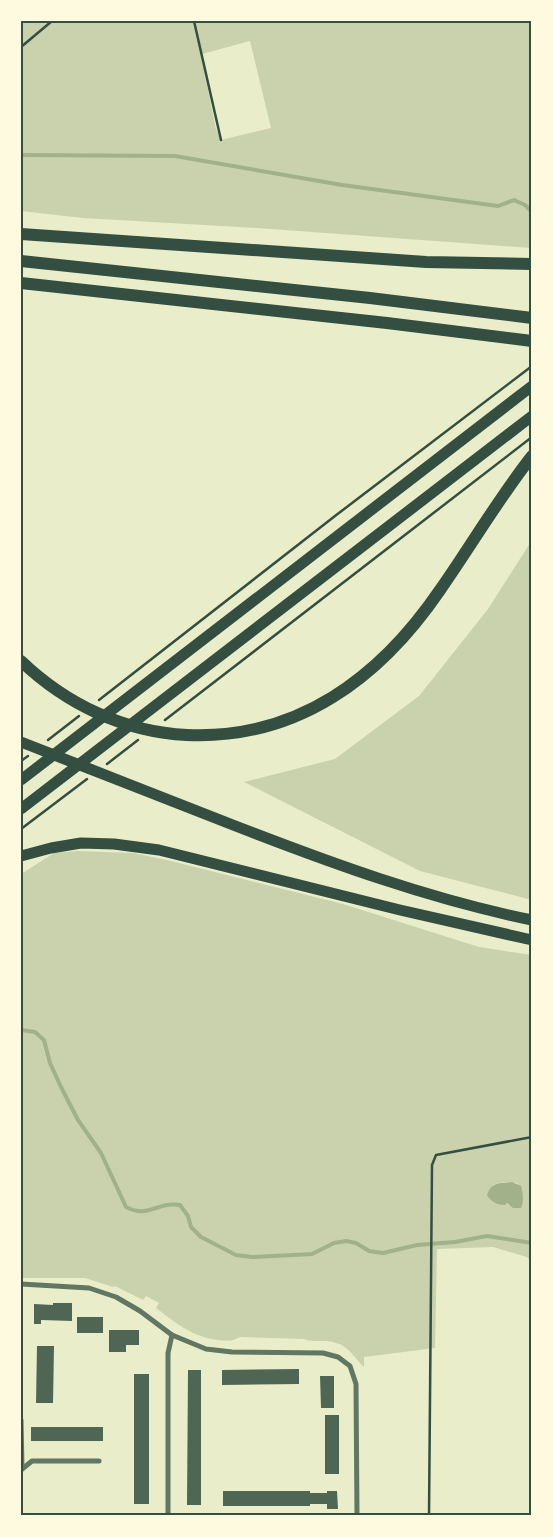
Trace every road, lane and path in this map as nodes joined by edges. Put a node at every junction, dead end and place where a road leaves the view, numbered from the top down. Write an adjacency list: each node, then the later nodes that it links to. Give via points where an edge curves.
1 (52, 21): 3 (path)
2 (194, 21): 4 (path)
3 (21, 47)
4 (222, 140)
5 (21, 234): 7 (highway, via 426,262)
6 (21, 261): 9 (highway)
7 (532, 264)
8 (21, 283): 10 (highway)
9 (532, 318)
10 (530, 341)
11 (532, 366): 17 (path)
12 (532, 386): 27 (highway)
13 (532, 416): 28 (highway)
14 (532, 437): 19 (path)
15 (532, 456): 16 (highway, via 439,592 390,652 332,699 304,714 232,733 193,735 149,730 79,704 51,687)
16 (21, 661)
17 (99, 700)
18 (84, 713): 22 (path)
19 (161, 723)
20 (145, 735): 25 (path)
21 (21, 742): 31 (highway, via 372,877 487,911)
22 (45, 743)
23 (29, 755): 24 (path)
24 (21, 761)
25 (106, 764)
26 (91, 776): 29 (path)
27 (21, 780)
28 (21, 809)
29 (21, 829)
30 (21, 856): 32 (highway, via 81,843 158,850)
31 (532, 920)
32 (532, 940)
33 (532, 1137): 41 (path, via 436,1155 432,1164)
34 (21, 1284): 35 (street, via 89,1288 116,1297)
35 (172, 1335): 39 (street, via 168,1353); 40 (street, via 206,1349 323,1353 338,1357 350,1366 356,1384)
36 (21, 1420): 38 (street)
37 (99, 1461): 38 (street, via 32,1461)
38 (22, 1469)
39 (168, 1516)
40 (357, 1516)
41 (429, 1516)

